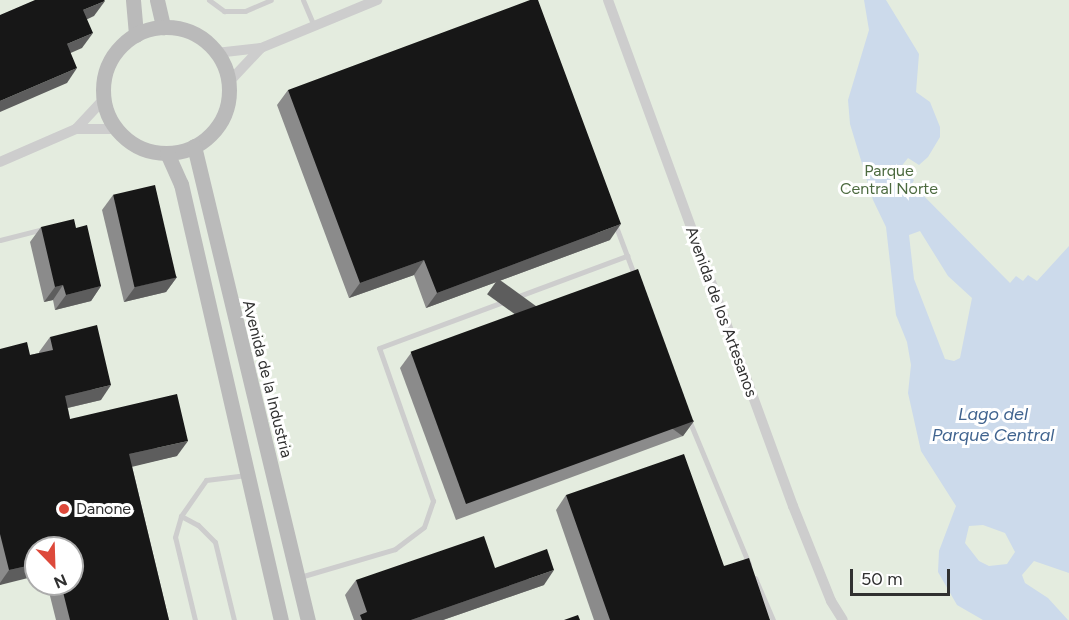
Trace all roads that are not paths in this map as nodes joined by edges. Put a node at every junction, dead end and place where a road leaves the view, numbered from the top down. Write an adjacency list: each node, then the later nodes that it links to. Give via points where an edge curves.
1 (133, 0): 10 (street)
2 (157, 0): 9 (street)
3 (209, 0): 4 (lane, via 224,11 245,11)
4 (271, 0)
5 (303, 0): 8 (lane)
6 (377, 0): 8 (street)
7 (608, 0): 34 (street, Avenida de los Artesanos, via 793,506 831,601)
8 (314, 26): 11 (street)
9 (164, 27): 10 (street); 12 (street, via 184,30 202,39)
10 (136, 34): 14 (street, via 109,62)
11 (261, 48): 12 (street); 13 (street)
12 (216, 53): 13 (street)
13 (228, 83): 17 (street, via 228,102 221,120)
14 (103, 100): 15 (street); 16 (street)
15 (76, 129): 16 (street); 19 (street)
16 (116, 129): 18 (street, via 130,142)
17 (194, 146): 18 (street); 28 (street, Avenida de la Industria)
18 (167, 153): 26 (street, via 181,184)
19 (0, 162)
20 (611, 212): 23 (lane)
21 (49, 227): 22 (lane)
22 (0, 240)
23 (627, 256): 24 (lane); 28 (lane, via 379,348 433,501 424,527 395,549)
24 (640, 288)
25 (685, 408): 33 (lane)
26 (245, 475): 27 (lane, via 206,480); 31 (street)
27 (181, 516): 29 (lane, via 175,537); 30 (lane, via 198,525 215,542)
28 (297, 578): 32 (street, Avenida de la Industria)
29 (195, 620)
30 (234, 620)
31 (281, 620)
32 (308, 620)
33 (773, 620)
34 (843, 620)

